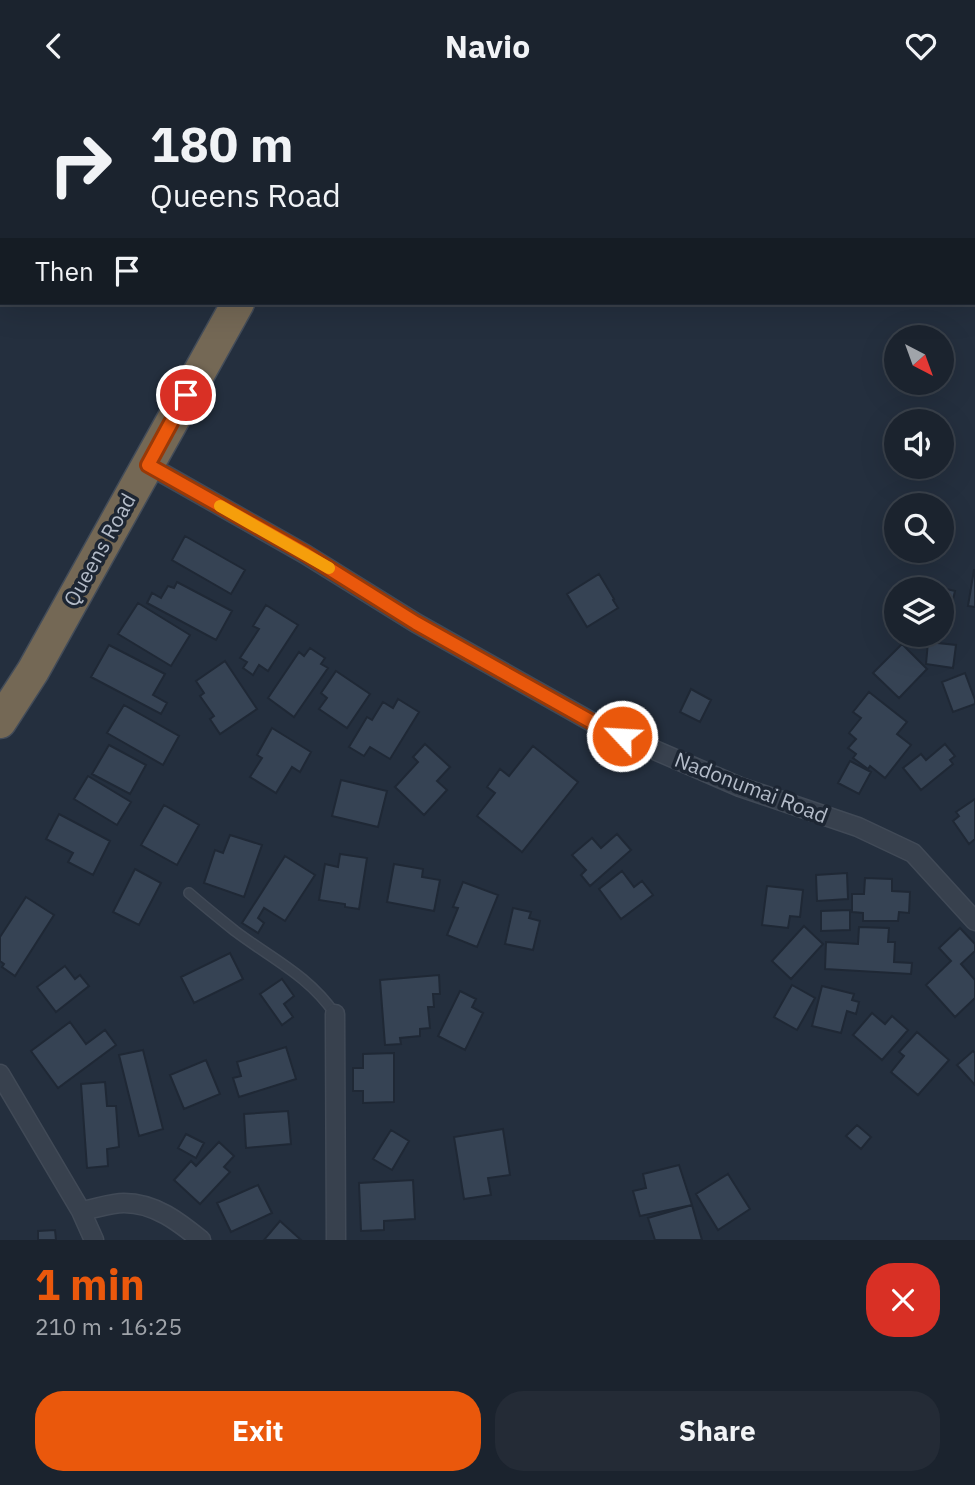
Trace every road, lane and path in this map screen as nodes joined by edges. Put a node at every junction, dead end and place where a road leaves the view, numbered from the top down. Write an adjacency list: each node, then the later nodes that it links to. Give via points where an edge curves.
1 (237, 305): 2 (highway, Queens Road)
2 (148, 465): 3 (highway, Queens Road); 5 (street, Nadonumai Road, via 599,726 740,787 858,827 913,853)
3 (0, 722)
4 (189, 893): 6 (lane, via 316,989)
5 (975, 921)
6 (335, 1014): 11 (street)
7 (0, 1074): 8 (street)
8 (81, 1211): 9 (street); 10 (street, via 124,1203 153,1208)
9 (94, 1240)
10 (201, 1240)
11 (336, 1240)

